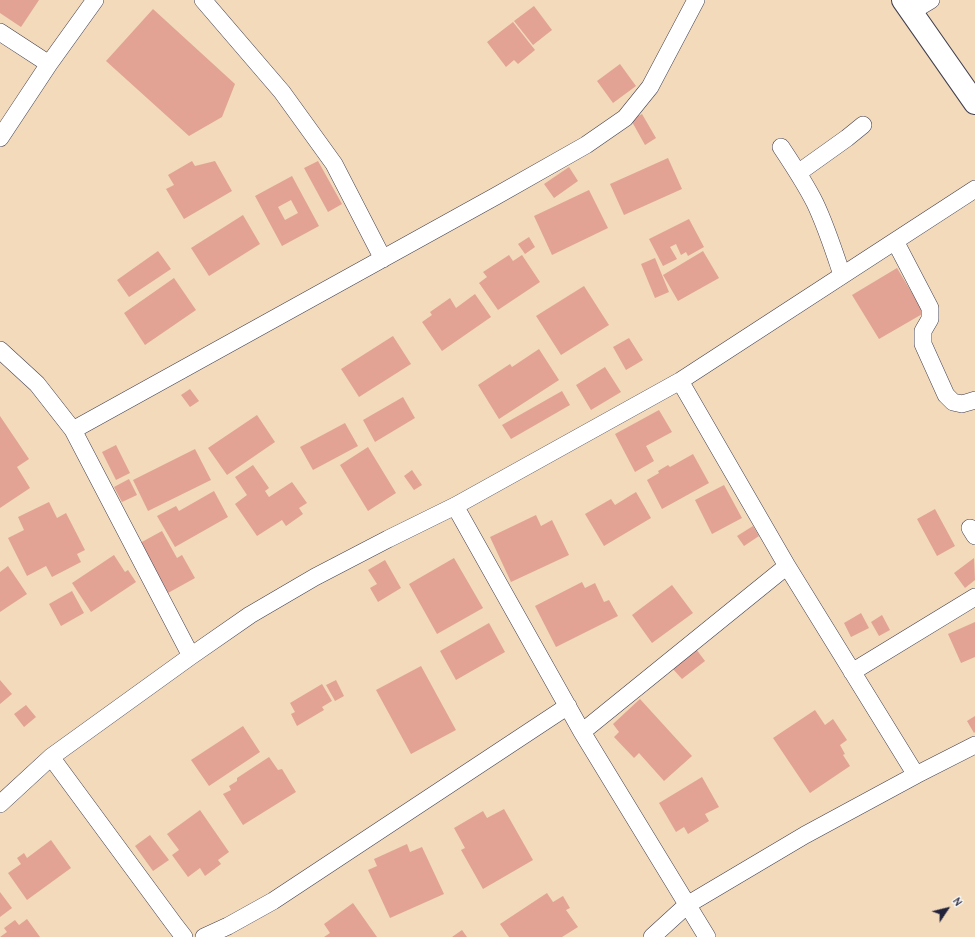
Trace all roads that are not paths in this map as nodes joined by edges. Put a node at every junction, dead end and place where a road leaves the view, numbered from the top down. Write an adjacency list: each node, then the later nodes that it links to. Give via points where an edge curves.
1 (95, 0): 7 (street)
2 (203, 0): 15 (street, via 282,92 334,164)
3 (696, 0): 15 (street, via 650,87 625,118 586,145)
4 (931, 0): 5 (street)
5 (907, 6): 8 (street)
6 (0, 32): 7 (street)
7 (49, 64): 10 (street)
8 (975, 103)
9 (863, 125): 12 (street)
10 (0, 138)
11 (782, 147): 12 (street)
12 (798, 173): 16 (street, via 814,202)
13 (975, 189): 14 (street)
14 (895, 241): 16 (street); 19 (street, via 930,308 930,319 922,331 923,344 946,394 953,402 962,404)
15 (383, 259): 20 (street)
16 (842, 275): 18 (street)
17 (0, 350): 20 (street, via 38,384)
18 (680, 381): 21 (street); 22 (street)
19 (975, 400)
20 (73, 430): 24 (street)
21 (456, 506): 24 (street, via 388,539 250,615); 26 (street)
22 (787, 566): 25 (street); 27 (street)
23 (975, 597): 25 (street)
24 (191, 656): 29 (street)
25 (852, 672): 30 (street)
26 (568, 706): 27 (street); 34 (street, via 273,901)
27 (582, 732): 32 (street)
28 (975, 745): 30 (street)
29 (51, 757): 31 (street); 33 (street)
30 (916, 775): 32 (street, via 805,835)
31 (0, 804)
32 (687, 905): 35 (street); 36 (street)
33 (184, 937)
34 (204, 937)
35 (652, 937)
36 (707, 937)

